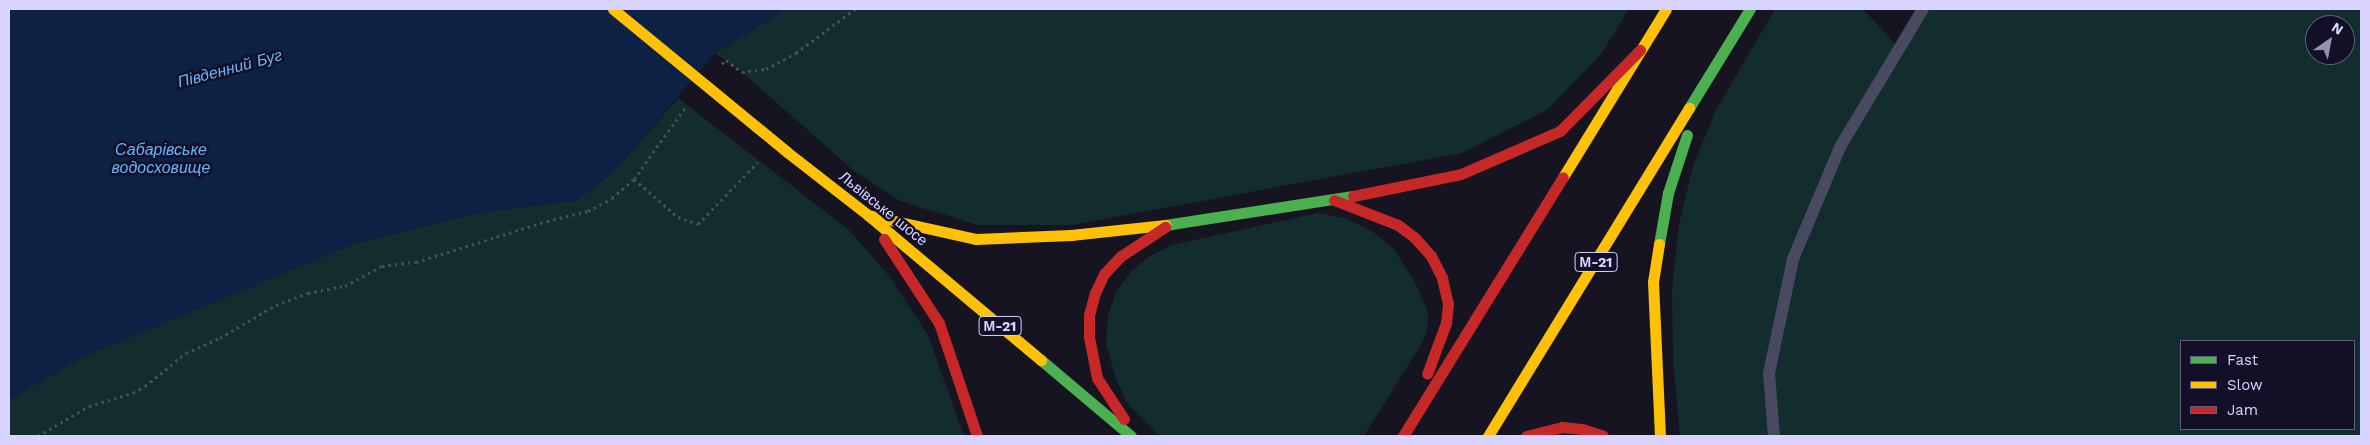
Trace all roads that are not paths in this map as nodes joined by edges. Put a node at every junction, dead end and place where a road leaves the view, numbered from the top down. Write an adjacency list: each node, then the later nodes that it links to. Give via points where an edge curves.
1 (613, 9): 8 (highway, Львівське шосе / М-21, bridge)
2 (1666, 9): 5 (highway, М-21)
3 (1750, 9): 6 (highway, М-21)
4 (1923, 9): 17 (lane, via 1840,147 1793,259 1769,373)
5 (1640, 50): 7 (highway, М-21, via 1560,131 1461,174); 10 (highway)
6 (1703, 89): 13 (highway, М-21); 16 (highway, via 1668,193 1653,282)
7 (1334, 200): 9 (highway, М-21); 10 (highway, via 1398,225 1431,256 1442,278 1448,304 1446,322)
8 (868, 215): 9 (highway, М-21, via 976,239 1071,235); 11 (highway, via 939,323); 12 (highway, Львівське шосе / М-21)
9 (1169, 225): 12 (highway, via 1121,256 1104,274 1090,315 1089,337 1097,378)
10 (1404, 435)
11 (977, 436)
12 (1133, 436)
13 (1488, 436)
14 (1526, 436): 15 (highway, via 1562,427)
15 (1603, 436)
16 (1660, 436)
17 (1774, 436)

